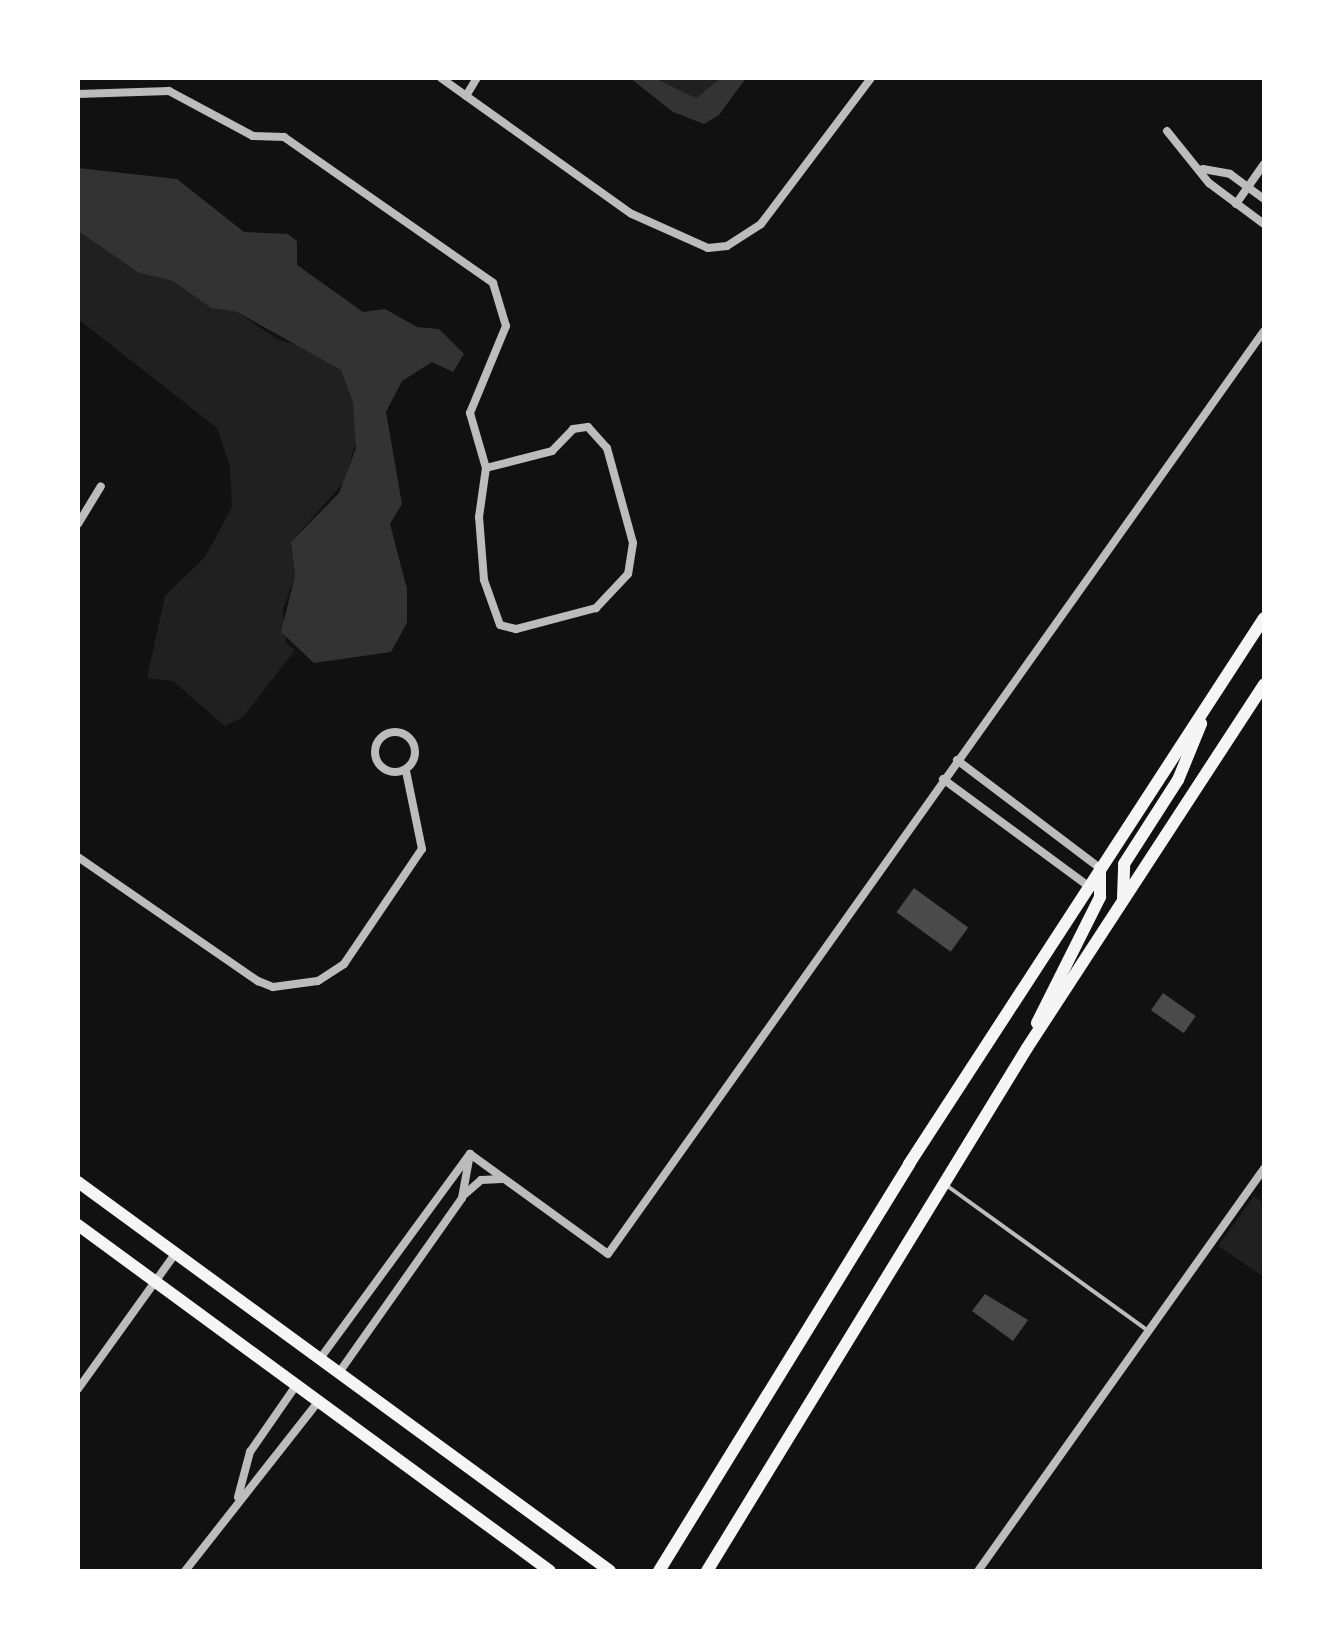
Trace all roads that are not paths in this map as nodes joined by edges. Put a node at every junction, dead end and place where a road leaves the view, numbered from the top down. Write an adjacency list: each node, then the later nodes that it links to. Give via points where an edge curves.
1 (441, 78): 5 (street)
2 (477, 78): 5 (street)
3 (871, 78): 5 (street, via 761,224 722,247 691,243 632,214)
4 (78, 94): 14 (street, via 169,91 253,136 284,137 493,283 506,326 470,413)
5 (466, 96)
6 (1167, 131): 8 (street)
7 (1264, 164): 9 (street)
8 (1203, 169): 9 (street, via 1217,168); 11 (street, via 1209,183)
9 (1248, 187): 10 (street); 11 (street)
10 (1264, 199)
11 (1236, 204): 12 (street)
12 (1264, 224)
13 (1264, 331): 20 (street)
14 (486, 468): 14 (street, via 552,451 573,429 602,434 634,558 609,599 549,621 500,625 484,580 479,517)
15 (101, 486): 16 (street)
16 (78, 524)
17 (1264, 618): 19 (main road)
18 (1264, 685): 26 (main road)
19 (1213, 696): 24 (main road); 26 (main road, via 1178,780 1124,864)
20 (957, 760): 22 (street); 24 (street)
21 (406, 771): 21 (street, via 414,743 402,733 386,733 375,745 376,762 388,772); 23 (street, via 422,849 344,964 318,981 273,987 258,981)
22 (943, 779): 25 (street); 30 (street, via 608,1254)
23 (78, 857)
24 (1100, 868): 25 (main road); 27 (main road, via 1100,897 1057,973)
25 (1088, 886): 47 (main road)
26 (1123, 898): 27 (main road)
27 (1027, 1048): 32 (main road)
28 (470, 1154): 30 (street); 33 (street); 38 (street)
29 (1264, 1168): 37 (street)
30 (504, 1179): 33 (street, via 481,1180)
31 (78, 1182): 35 (main road)
32 (944, 1183): 37 (lane); 48 (main road)
33 (462, 1198): 39 (street)
34 (78, 1225): 36 (main road)
35 (173, 1257): 36 (street); 38 (main road)
36 (157, 1280): 40 (main road); 41 (street)
37 (1148, 1331): 49 (street)
38 (319, 1361): 39 (main road)
39 (338, 1374): 46 (main road)
40 (297, 1384): 42 (main road); 43 (street, via 250,1452)
41 (78, 1389)
42 (318, 1402): 43 (street, via 259,1482); 45 (main road)
43 (238, 1497): 44 (street)
44 (185, 1571)
45 (550, 1571)
46 (610, 1571)
47 (659, 1571)
48 (707, 1571)
49 (978, 1571)

